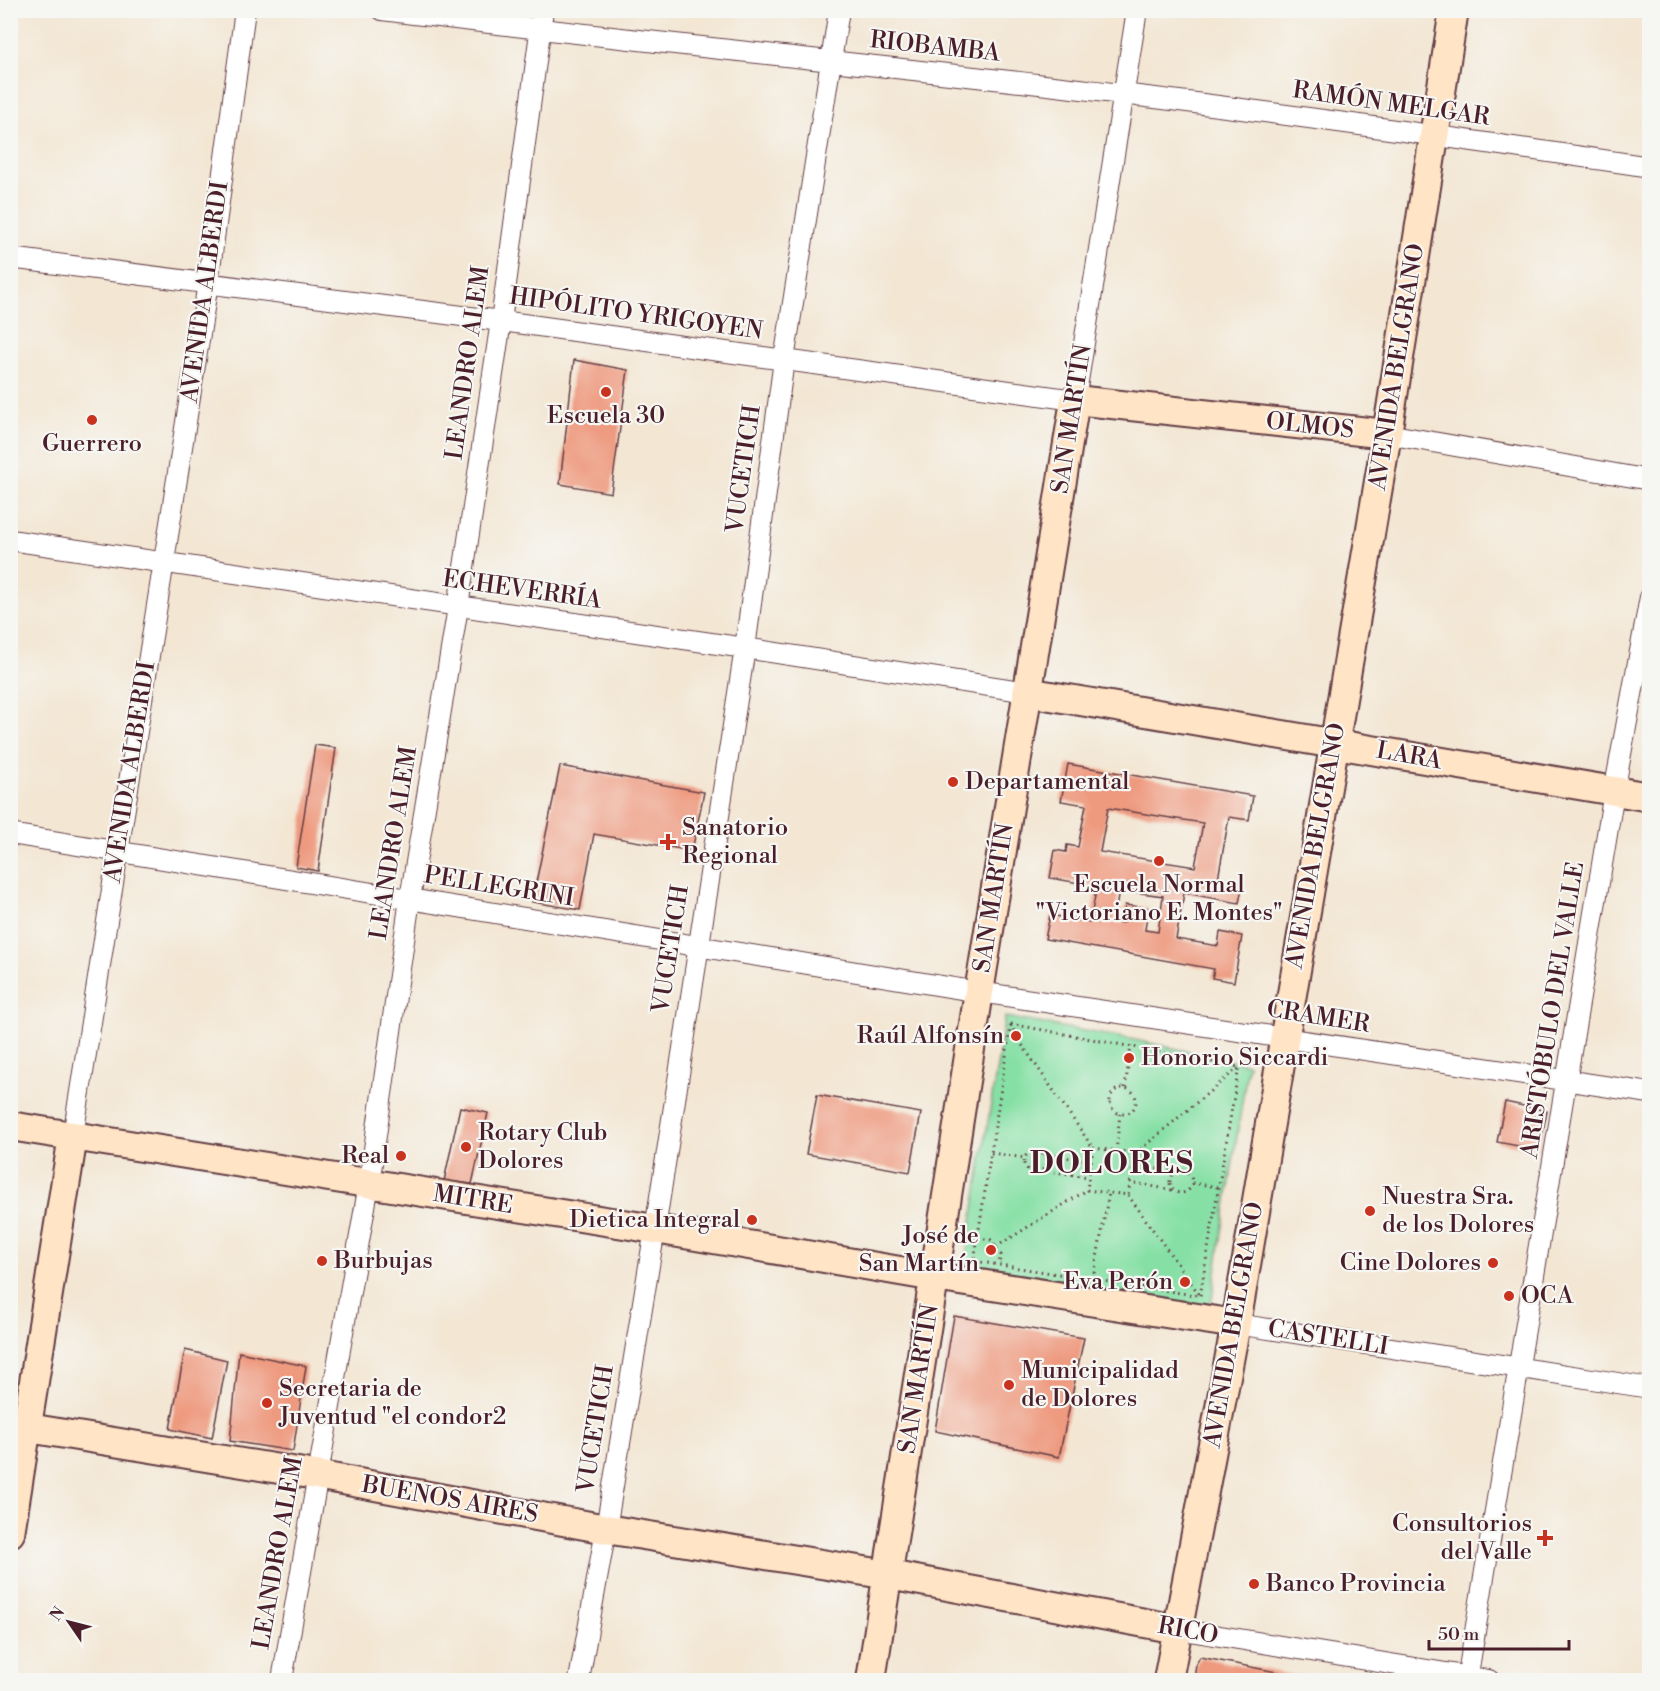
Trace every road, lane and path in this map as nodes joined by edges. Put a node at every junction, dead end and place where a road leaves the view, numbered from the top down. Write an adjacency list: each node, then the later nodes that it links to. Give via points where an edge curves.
1 (245, 10): 12 (street, AVENIDA ALBERDI)
2 (382, 10): 6 (street, RIOBAMBA)
3 (838, 10): 7 (street, VUCETICH)
4 (1137, 10): 8 (street, SAN MARTÍN)
5 (1454, 10): 9 (main road, AVENIDA BELGRANO)
6 (542, 20): 7 (street, RIOBAMBA); 13 (street, LEANDRO ALEM)
7 (831, 61): 8 (street, RIOBAMBA); 14 (street, VUCETICH)
8 (1125, 94): 9 (street, RAMÓN MELGAR); 15 (street, SAN MARTÍN)
9 (1434, 135): 10 (street, RAMÓN MELGAR); 16 (main road, AVENIDA BELGRANO)
10 (1650, 167)
11 (10, 258): 12 (street, HIPÓLITO YRIGOYEN)
12 (208, 283): 13 (street, HIPÓLITO YRIGOYEN); 19 (street, AVENIDA ALBERDI)
13 (501, 321): 14 (street, HIPÓLITO YRIGOYEN); 21 (street, LEANDRO ALEM)
14 (784, 360): 15 (street, HIPÓLITO YRIGOYEN); 22 (street, VUCETICH)
15 (1075, 400): 16 (main road, OLMOS); 23 (main road, SAN MARTÍN)
16 (1387, 434): 17 (street, OLMOS); 24 (main road, AVENIDA BELGRANO)
17 (1650, 480)
18 (10, 540): 19 (street, ECHEVERRÍA)
19 (163, 563): 21 (street, ECHEVERRÍA); 28 (street, AVENIDA ALBERDI)
20 (1650, 597): 25 (street, ARISTÓBULO DEL VALLE)
21 (458, 607): 22 (street, ECHEVERRÍA); 29 (street, LEANDRO ALEM)
22 (745, 648): 23 (street, ECHEVERRÍA); 30 (street, VUCETICH)
23 (1027, 692): 24 (main road, LARA); 31 (main road, SAN MARTÍN)
24 (1334, 743): 25 (main road, LARA); 33 (main road, AVENIDA BELGRANO)
25 (1614, 792): 26 (main road, LARA); 36 (street, ARISTÓBULO DEL VALLE)
26 (1650, 797)
27 (10, 834): 28 (street, PELLEGRINI)
28 (118, 851): 29 (street, PELLEGRINI); 41 (street, AVENIDA ALBERDI)
29 (410, 899): 30 (street, PELLEGRINI); 55 (street, LEANDRO ALEM)
30 (697, 946): 31 (street, PELLEGRINI); 61 (street, VUCETICH)
31 (979, 992): 33 (street, CRAMER); 65 (main road, SAN MARTÍN)
32 (1011, 1024): 34 (path); 42 (path); 44 (path)
33 (1284, 1038): 36 (street, CRAMER); 68 (main road, AVENIDA BELGRANO)
34 (1131, 1046): 35 (path); 37 (path)
35 (1239, 1067): 45 (path); 56 (path)
36 (1567, 1080): 38 (street, CRAMER); 69 (street, ARISTÓBULO DEL VALLE)
37 (1125, 1088): 39 (path, via 1111,1096 1112,1109); 39 (path, via 1133,1092 1136,1104 1128,1114)
38 (1650, 1093)
39 (1120, 1114): 43 (path)
40 (10, 1126): 41 (main road, MITRE)
41 (73, 1136): 55 (main road, MITRE); 71 (main road, AVENIDA ALBERDI)
42 (1093, 1148): 43 (path); 48 (path)
43 (1116, 1151): 45 (path)
44 (991, 1153): 47 (path); 62 (path)
45 (1136, 1153): 49 (path)
46 (1043, 1154): 47 (path, via 1033,1151); 48 (path); 50 (path, via 1046,1164)
47 (1025, 1158): 50 (path, via 1029,1171)
48 (1090, 1161): 52 (path)
49 (1133, 1164): 51 (path); 53 (path)
50 (1042, 1170): 52 (path)
51 (1177, 1172): 54 (path, via 1187,1173); 58 (path, via 1170,1180)
52 (1088, 1177): 57 (path)
53 (1129, 1182): 58 (path); 60 (path)
54 (1192, 1183): 56 (path); 58 (path, via 1187,1192)
55 (369, 1184): 61 (main road, MITRE); 72 (street, LEANDRO ALEM)
56 (1218, 1187): 67 (path)
57 (1088, 1190): 59 (path); 63 (path)
58 (1173, 1190)
59 (1109, 1193): 60 (path); 66 (path)
60 (1128, 1195): 67 (path)
61 (655, 1229): 65 (main road, MITRE); 73 (street, VUCETICH)
62 (978, 1238): 63 (path, via 991,1240); 64 (path, via 974,1261)
63 (996, 1247): 64 (path, via 1001,1255)
64 (999, 1265): 66 (path)
65 (935, 1277): 68 (main road, CASTELLI); 75 (main road, SAN MARTÍN)
66 (1093, 1279): 67 (path)
67 (1200, 1296)
68 (1236, 1324): 69 (street, CASTELLI); 76 (main road, AVENIDA BELGRANO)
69 (1519, 1368): 70 (street, CASTELLI); 77 (street, ARISTÓBULO DEL VALLE)
70 (1650, 1388)
71 (19, 1427): 72 (main road, BUENOS AIRES); 74 (main road, AVENIDA ALBERDI)
72 (316, 1475): 73 (main road, BUENOS AIRES); 78 (street, LEANDRO ALEM)
73 (606, 1529): 75 (main road, BUENOS AIRES); 79 (street, VUCETICH)
74 (10, 1533)
75 (889, 1575): 76 (main road, RICO); 80 (main road, SAN MARTÍN)
76 (1177, 1629): 77 (street, RICO); 81 (main road, AVENIDA BELGRANO)
77 (1468, 1679): 82 (street, RICO)
78 (282, 1680)
79 (579, 1680)
80 (871, 1680)
81 (1168, 1680)
82 (1489, 1680)

